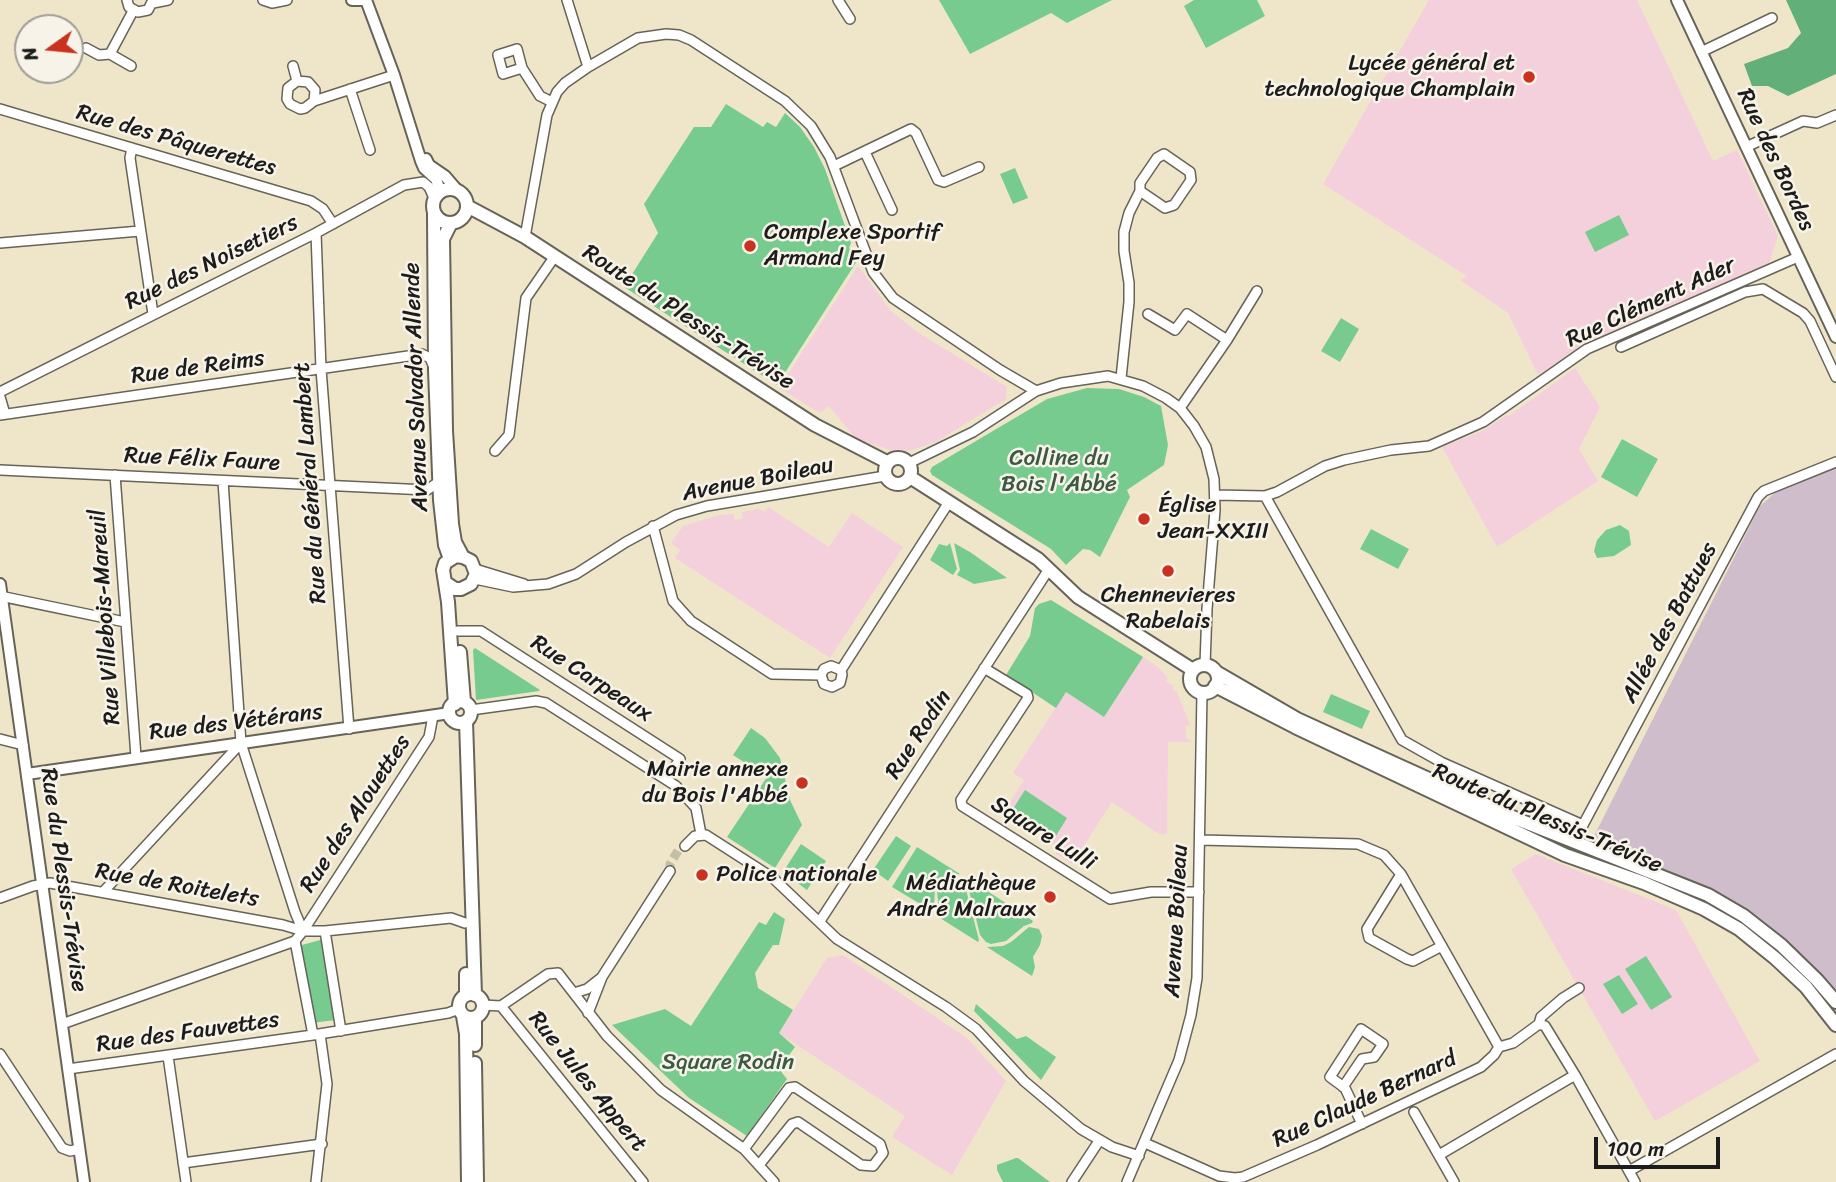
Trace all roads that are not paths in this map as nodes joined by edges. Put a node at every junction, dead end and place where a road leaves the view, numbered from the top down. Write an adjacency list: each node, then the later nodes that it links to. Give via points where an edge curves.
1 (127, 0): 10 (street)
2 (168, 0): 8 (street)
3 (262, 0): 9 (street)
4 (359, 0): 20 (street, via 376,24)
5 (567, 0): 18 (street)
6 (838, 0): 12 (street)
7 (1677, 0): 14 (street, Rue des Bordes)
8 (153, 1): 10 (street, via 143,12)
9 (288, 3)
10 (133, 11): 15 (street)
11 (1772, 18): 14 (street)
12 (850, 19)
13 (86, 48): 15 (street, via 99,55)
14 (1701, 52): 28 (street, Rue des Bordes)
15 (110, 54): 16 (street)
16 (131, 66)
17 (293, 66): 21 (street)
18 (588, 67): 24 (street, via 565,83); 32 (street, via 638,38 679,35 785,101 811,126)
19 (522, 68): 24 (street, via 540,96)
20 (394, 75): 22 (street); 30 (street)
21 (297, 81): 23 (street, via 312,85); 23 (street, via 288,88 290,104 305,108)
22 (350, 89): 23 (street); 29 (street)
23 (314, 101)
24 (552, 102): 44 (street)
25 (0, 109): 27 (street, Rue des Pâquerettes)
26 (1836, 115): 28 (street, via 1817,123 1803,121)
27 (132, 148): 41 (street, Rue des Pâquerettes, via 311,201); 42 (street)
28 (1746, 148): 47 (street, Rue des Bordes)
29 (370, 150)
30 (419, 152): 34 (street); 36 (street, via 424,168 436,179)
31 (865, 152): 32 (street); 33 (street, via 911,130 938,180 944,182); 38 (street)
32 (834, 166): 58 (street, via 873,272 893,298)
33 (979, 167)
34 (457, 190): 36 (main road, via 445,189); 37 (main road)
35 (1140, 191): 35 (street, via 1165,208 1174,205 1192,180 1190,172 1164,154 1140,183); 57 (street, via 1124,232 1129,302)
36 (437, 195): 39 (main road); 41 (street, Rue des Noisetiers, via 423,182 404,185)
37 (467, 206): 40 (main road, via 460,220); 44 (main road, Route du Plessis-Trévise)
38 (892, 210)
39 (434, 214): 40 (main road); 55 (main road, Avenue Salvador Allende)
40 (451, 223): 76 (main road, via 443,239 446,431)
41 (333, 224): 43 (street, Rue des Noisetiers)
42 (140, 231): 45 (street); 49 (street)
43 (316, 233): 49 (street, Rue des Noisetiers); 54 (street, Rue du Général Lambert)
44 (525, 237): 46 (main road, Route du Plessis-Trévise)
45 (0, 243)
46 (555, 257): 62 (street, via 526,298 509,435); 65 (main road, Route du Plessis-Trévise)
47 (1798, 257): 51 (street, Rue des Bordes); 73 (street, Rue Clément Ader, via 1587,349 1471,428 1429,446 1335,463)
48 (1257, 291): 52 (street)
49 (153, 314): 59 (street, Rue des Noisetiers)
50 (1148, 314): 52 (street, via 1175,330 1187,314)
51 (1836, 337)
52 (1227, 340): 60 (street)
53 (1620, 347): 56 (street, via 1745,292 1763,289 1810,321)
54 (321, 369): 55 (street, Rue de Reims, via 422,354 430,358); 61 (street, Rue de Reims); 71 (street, Rue du Général Lambert)
55 (435, 370): 70 (main road, Avenue Salvador Allende)
56 (1836, 377)
57 (1121, 378): 58 (street, via 1081,378); 60 (street)
58 (1036, 391): 64 (street, via 973,432)
59 (0, 394): 61 (street)
60 (1180, 408): 72 (street, via 1206,447)
61 (3, 415)
62 (495, 451)
63 (1836, 462): 100 (street, Allée des Battues, via 1758,498)
64 (909, 463): 65 (main road, via 898,457); 68 (main road)
65 (886, 469): 68 (main road, via 890,481 898,484); 75 (street, Avenue Boileau, via 706,506)
66 (0, 470): 67 (street, Rue Félix Faure)
67 (115, 475): 69 (street, Rue Félix Faure); 83 (street, Rue Villebois-Mareuil)
68 (910, 477): 74 (main road, Route du Plessis-Trévise)
69 (223, 481): 71 (street, Rue Félix Faure); 95 (street)
70 (440, 481): 71 (street, Rue Félix Faure, via 427,490); 76 (main road, Avenue Salvador Allende, via 445,545)
71 (330, 486): 93 (street, Rue du Général Lambert)
72 (1214, 495): 73 (street, Rue Clément Ader); 86 (street)
73 (1265, 496): 100 (street, via 1402,740)
74 (949, 502): 77 (main road, Route du Plessis-Trévise); 87 (street)
75 (653, 526): 78 (street, Avenue Boileau, via 570,577 548,584 513,587); 88 (street, via 673,601 691,621 772,674)
76 (457, 558): 78 (main road, via 471,561); 79 (main road, via 443,570)
77 (1049, 569): 85 (street, Rue Rodin); 86 (main road, Route du Plessis-Trévise, via 1078,597)
78 (475, 574): 81 (main road, via 471,584)
79 (446, 583): 81 (main road); 91 (main road)
80 (0, 584): 82 (street, Rue du Plessis-Trévise)
81 (461, 589): 84 (main road, via 456,604)
82 (1, 597): 83 (street); 96 (street, Rue du Plessis-Trévise)
83 (125, 622): 97 (street, Rue Villebois-Mareuil)
84 (458, 631): 91 (main road); 99 (street, Rue Carpeaux, via 481,631 680,759)
85 (984, 668): 110 (street, Square Lulli, via 1028,698 961,800 962,806 1110,899 1151,892); 112 (street, Rue Rodin)
86 (1205, 669): 89 (main road, via 1217,679); 90 (main road, via 1190,682); 103 (main road, Route du Plessis-Trévise, via 1340,739)
87 (841, 670): 88 (street, via 827,667); 88 (street, via 842,679 836,686 828,687)
88 (821, 676)
89 (1215, 687): 90 (main road); 105 (main road, Route du Plessis-Trévise)
90 (1202, 692): 102 (street, Avenue Boileau)
91 (460, 712): 92 (street, Rue des Vétérans); 99 (street, Rue Carpeaux, via 544,702); 113 (main road); 121 (main road)
92 (433, 716): 93 (street, Rue des Vétérans); 114 (street, Rue des Alouettes, via 429,737)
93 (349, 729): 95 (street, Rue des Vétérans)
94 (0, 738): 96 (street)
95 (241, 743): 97 (street, Rue des Vétérans); 109 (street); 114 (street)
96 (23, 745): 98 (street, Rue du Plessis-Trévise)
97 (136, 757): 98 (street, Rue des Vétérans)
98 (27, 774): 108 (street, Rue du Plessis-Trévise)
99 (667, 779): 101 (street, Rue Carpeaux, via 696,808)
100 (1583, 825): 103 (street, Allée des Battues)
101 (701, 834): 104 (street); 112 (street, via 773,878)
102 (1201, 840): 107 (street, via 1358,844 1384,855); 110 (street, Avenue Boileau)
103 (1576, 842): 105 (street, Allée des Battues, via 1568,846); 122 (main road, Route du Plessis-Trévise, via 1708,895 1744,916 1782,945)
104 (685, 846)
105 (1571, 857): 128 (main road, Route du Plessis-Trévise, via 1644,883 1739,929 1806,988)
106 (670, 871): 118 (street)
107 (1401, 874): 117 (street); 117 (street, via 1367,929 1369,938 1413,961)
108 (43, 884): 109 (street, Rue de Roitelets); 111 (street); 126 (street, Rue du Plessis-Trévise)
109 (103, 892): 114 (street, Rue de Roitelets)
110 (1199, 892): 142 (street, Avenue Boileau, via 1197,978 1191,1015 1179,1060)
111 (0, 898)
112 (820, 921): 141 (street, via 837,939 976,1029 1050,1105)
113 (465, 923): 115 (street, Rue de Roitelets, via 451,918); 121 (main road)
114 (303, 931): 115 (street, Rue de Roitelets); 116 (street, Rue des Alouettes)
115 (325, 931): 129 (street)
116 (295, 941): 126 (street); 130 (street)
117 (1442, 946): 131 (street)
118 (602, 977): 120 (street); 124 (street)
119 (1579, 988): 127 (street, Rue Claude Bernard, via 1541,1017)
120 (574, 993): 123 (street, via 553,972); 124 (street)
121 (474, 999): 123 (street); 125 (main road, via 459,1003); 125 (main road, via 481,1013)
122 (1836, 1002)
123 (501, 1006): 156 (street, Rue Jules Appert)
124 (588, 1013): 145 (street, via 660,1090)
125 (466, 1014): 129 (street); 154 (main road); 155 (main road)
126 (62, 1024): 135 (street, Rue du Plessis-Trévise)
127 (1539, 1024): 131 (street, Rue Claude Bernard, via 1513,1043); 137 (street, via 1545,1026)
128 (1836, 1025)
129 (341, 1031): 130 (street, Rue des Fauvettes)
130 (316, 1034): 134 (street, Rue des Fauvettes); 143 (street, via 327,1084)
131 (1499, 1047): 140 (street, Rue Claude Bernard, via 1481,1067)
132 (0, 1054): 136 (street)
133 (1836, 1054): 150 (street)
134 (167, 1056): 135 (street, Rue des Fauvettes); 148 (street)
135 (68, 1069): 144 (street, Rue du Plessis-Trévise)
136 (5, 1070): 144 (street, via 62,1148)
137 (1575, 1075): 146 (street); 150 (street)
138 (1343, 1087): 138 (street, via 1362,1059 1374,1058 1383,1044 1361,1029 1329,1077); 140 (street)
139 (1414, 1112): 146 (street)
140 (1362, 1124): 142 (street, Rue Claude Bernard, via 1235,1178 1219,1176)
141 (1099, 1141): 147 (street); 158 (street)
142 (1145, 1143): 147 (street, Avenue Boileau)
143 (321, 1144): 148 (street); 153 (street)
144 (79, 1149): 151 (street, Rue du Plessis-Trévise)
145 (744, 1149): 149 (street); 149 (street, via 789,1088 795,1087 880,1144 883,1153 873,1166 861,1166 798,1122)
146 (1439, 1155): 160 (street)
147 (1139, 1156): 159 (street, Avenue Boileau)
148 (183, 1163): 152 (street)
149 (759, 1165): 157 (street)
150 (1629, 1171): 161 (street)
151 (84, 1182)
152 (186, 1182)
153 (316, 1182)
154 (468, 1182)
155 (477, 1182)
156 (643, 1182)
157 (774, 1182)
158 (1073, 1182)
159 (1127, 1182)
160 (1454, 1182)
161 (1635, 1182)

